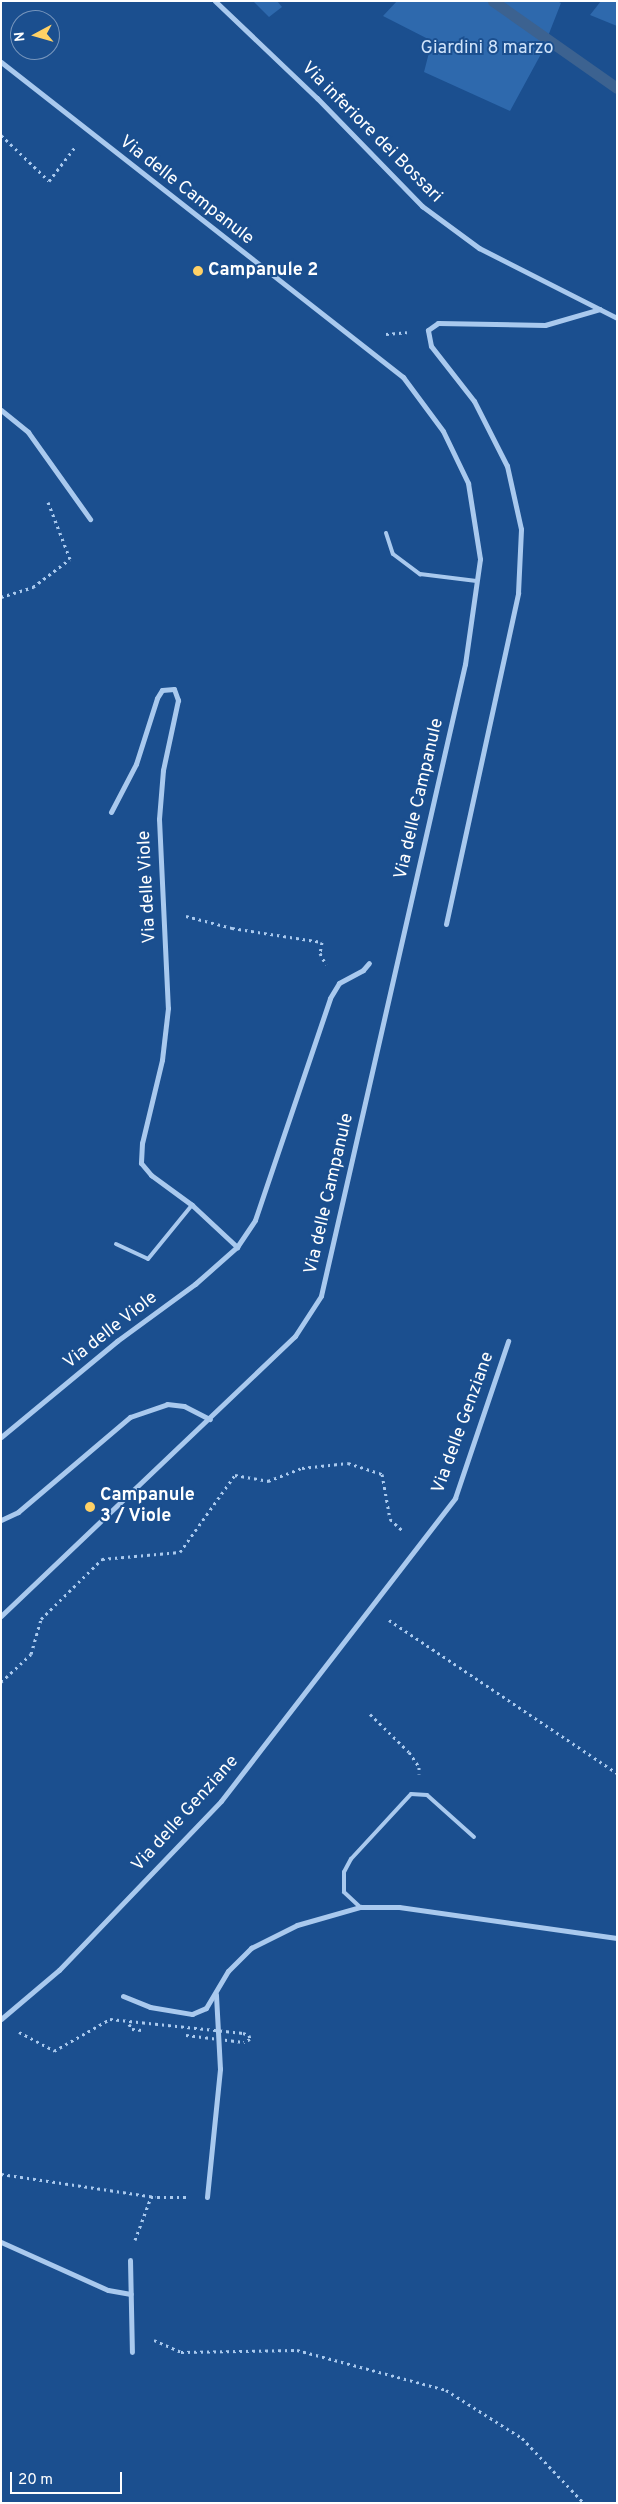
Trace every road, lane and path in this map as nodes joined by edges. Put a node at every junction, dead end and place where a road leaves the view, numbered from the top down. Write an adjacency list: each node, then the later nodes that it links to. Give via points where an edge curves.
1 (215, 1): 5 (street, Via inferiore dei Bossari, via 317,98 422,206 479,248)
2 (1, 62): 3 (street, Via delle Campanule)
3 (88, 131): 4 (path, via 49,181); 8 (street, Via delle Campanule)
4 (1, 135)
5 (600, 309): 6 (street, Via inferiore dei Bossari); 7 (street, via 545,325 438,323)
6 (617, 318)
7 (428, 330): 8 (path); 17 (street, via 431,346 474,401 507,466 521,529 518,593)
8 (349, 337): 13 (street, Via delle Campanule, via 403,377 444,431 468,483 480,559)
9 (1, 410): 11 (street, via 28,432)
10 (45, 495): 14 (path, via 70,559 33,587)
11 (90, 519)
12 (386, 533): 13 (lane, via 393,554 420,574)
13 (477, 581): 24 (street, Via delle Campanule, via 463,674 321,1296 295,1336)
14 (1, 597)
15 (111, 812): 16 (street, Via delle Viole, via 136,764 157,698 162,690 174,689 178,700 159,800)
16 (162, 910): 19 (path, via 232,928 322,942 320,952); 20 (street, Via delle Viole, via 168,1008 162,1060 142,1144 141,1163 151,1175)
17 (446, 924)
18 (368, 963): 19 (street, via 363,970)
19 (339, 984): 22 (street, Via delle Viole, via 330,998 255,1220)
20 (192, 1204): 21 (lane, via 148,1259); 22 (street, Via delle Viole)
21 (116, 1244)
22 (238, 1247): 25 (street, Via delle Viole)
23 (508, 1341): 27 (street, Via delle Genziane, via 455,1498)
24 (210, 1418): 26 (street, via 184,1406 167,1404 130,1418 18,1512); 29 (street, Via delle Campanule)
25 (1, 1437)
26 (1, 1520)
27 (419, 1545): 28 (street, Via delle Genziane); 30 (path, via 390,1518 382,1474 348,1462 302,1468 268,1481 235,1475 180,1552 102,1559 42,1619 31,1654)
28 (372, 1609): 32 (path); 39 (street, Via delle Genziane, via 221,1801 60,1970)
29 (1, 1616)
30 (1, 1682)
31 (370, 1714): 33 (path, via 409,1752 418,1767)
32 (617, 1773)
33 (419, 1792): 34 (lane, via 439,1804); 35 (lane, via 411,1794 344,1872 344,1892)
34 (474, 1837)
35 (360, 1907): 36 (street, via 399,1907); 37 (street, via 297,1925 251,1948 228,1971)
36 (617, 1938)
37 (216, 1991): 38 (street, via 206,2008 192,2014 150,2007); 44 (street, via 220,2069)
38 (123, 1996)
39 (1, 2019)
40 (16, 2030): 41 (path, bridge, via 54,2052 108,2018 243,2033 249,2034 250,2039 244,2042)
41 (186, 2035)
42 (1, 2174): 43 (path)
43 (155, 2197): 44 (path); 46 (path, via 151,2197)
44 (207, 2197)
45 (1, 2242): 47 (street, via 108,2290)
46 (130, 2260): 47 (street)
47 (131, 2294): 48 (street)
48 (133, 2332): 49 (street); 50 (path, via 181,2352 297,2350 446,2390 522,2438)
49 (132, 2352)
50 (584, 2503)

